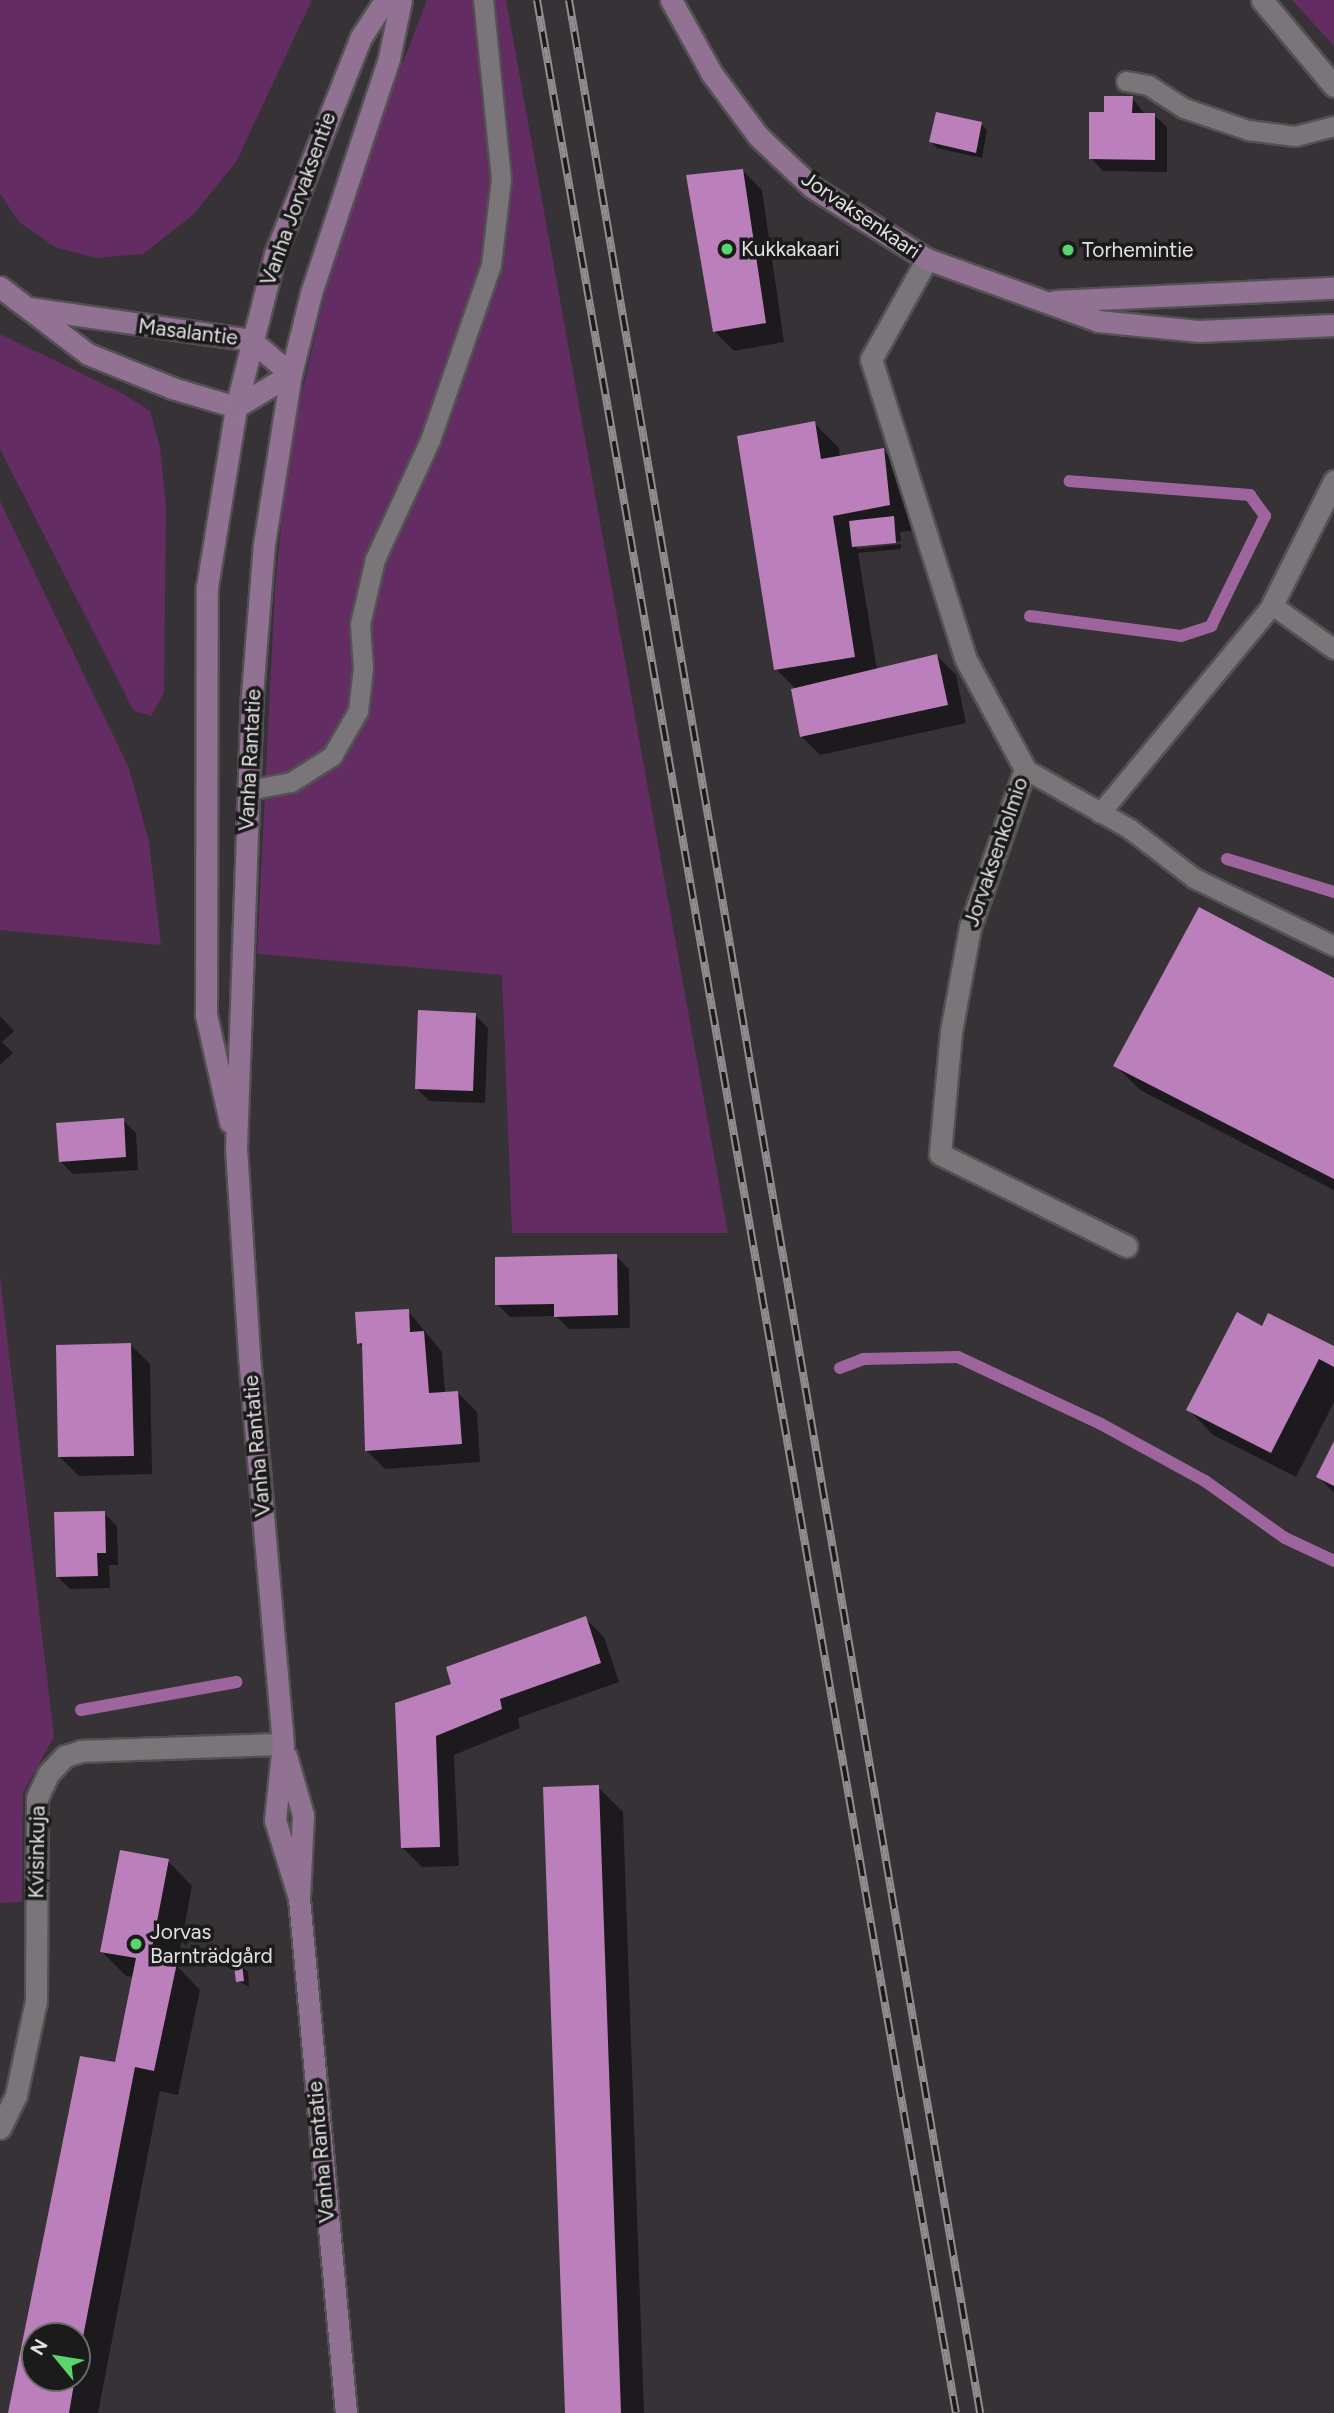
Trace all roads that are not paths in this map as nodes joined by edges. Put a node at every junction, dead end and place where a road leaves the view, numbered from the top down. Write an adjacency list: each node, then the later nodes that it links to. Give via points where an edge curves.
1 (385, 0): 15 (main road, Vanha Jorvaksentie, via 361,37 318,134 275,254)
2 (401, 0): 16 (main road, Vanha Jorvaksentie, via 389,58 311,293)
3 (483, 0): 22 (lane, via 501,179 491,265 430,440 375,559 360,624 363,668 358,711 332,756 290,782)
4 (671, 0): 9 (main road, Jorvaksenkaari, via 712,75 758,136 812,187)
5 (1262, 0): 7 (street)
6 (1126, 81): 8 (lane, via 1148,85 1184,108 1248,130 1295,135)
7 (1334, 86)
8 (1334, 126)
9 (927, 259): 12 (main road, Jorvaksenkaari, via 971,278); 21 (street, Jorvaksenkolmio, via 872,359 965,658)
10 (0, 286): 13 (main road)
11 (1334, 288): 12 (main road, Jorvaksenkaari)
12 (1049, 301): 14 (main road, Jorvaksenkaari, via 1098,321 1199,331)
13 (27, 308): 15 (main road, Masalantie); 17 (main road, via 88,354 146,380)
14 (1334, 325)
15 (251, 340): 16 (main road, Masalantie); 17 (main road, Vanha Jorvaksentie)
16 (292, 374): 17 (main road); 22 (main road, Vanha Rantatie, via 264,544)
17 (236, 407): 25 (main road, Vanha Rantatie, via 207,587 204,758 206,1015)
18 (1334, 481): 19 (street)
19 (1272, 605): 20 (lane); 23 (lane)
20 (1334, 649)
21 (1025, 769): 23 (lane); 26 (street, Jorvaksenkolmio, via 970,927 951,1032 940,1154)
22 (248, 790): 25 (main road, Vanha Rantatie)
23 (1100, 813): 24 (lane, via 1130,829 1194,878)
24 (1334, 946)
25 (236, 1148): 27 (main road, Vanha Rantatie, via 248,1354)
26 (1126, 1246)
27 (283, 1744): 28 (street, Kvisinkuja, via 81,1751 65,1756 48,1774 37,1798 36,2001 16,2095); 29 (main road, Vanha Rantatie, via 275,1820 299,1898)
28 (0, 2128)
29 (344, 2411)

